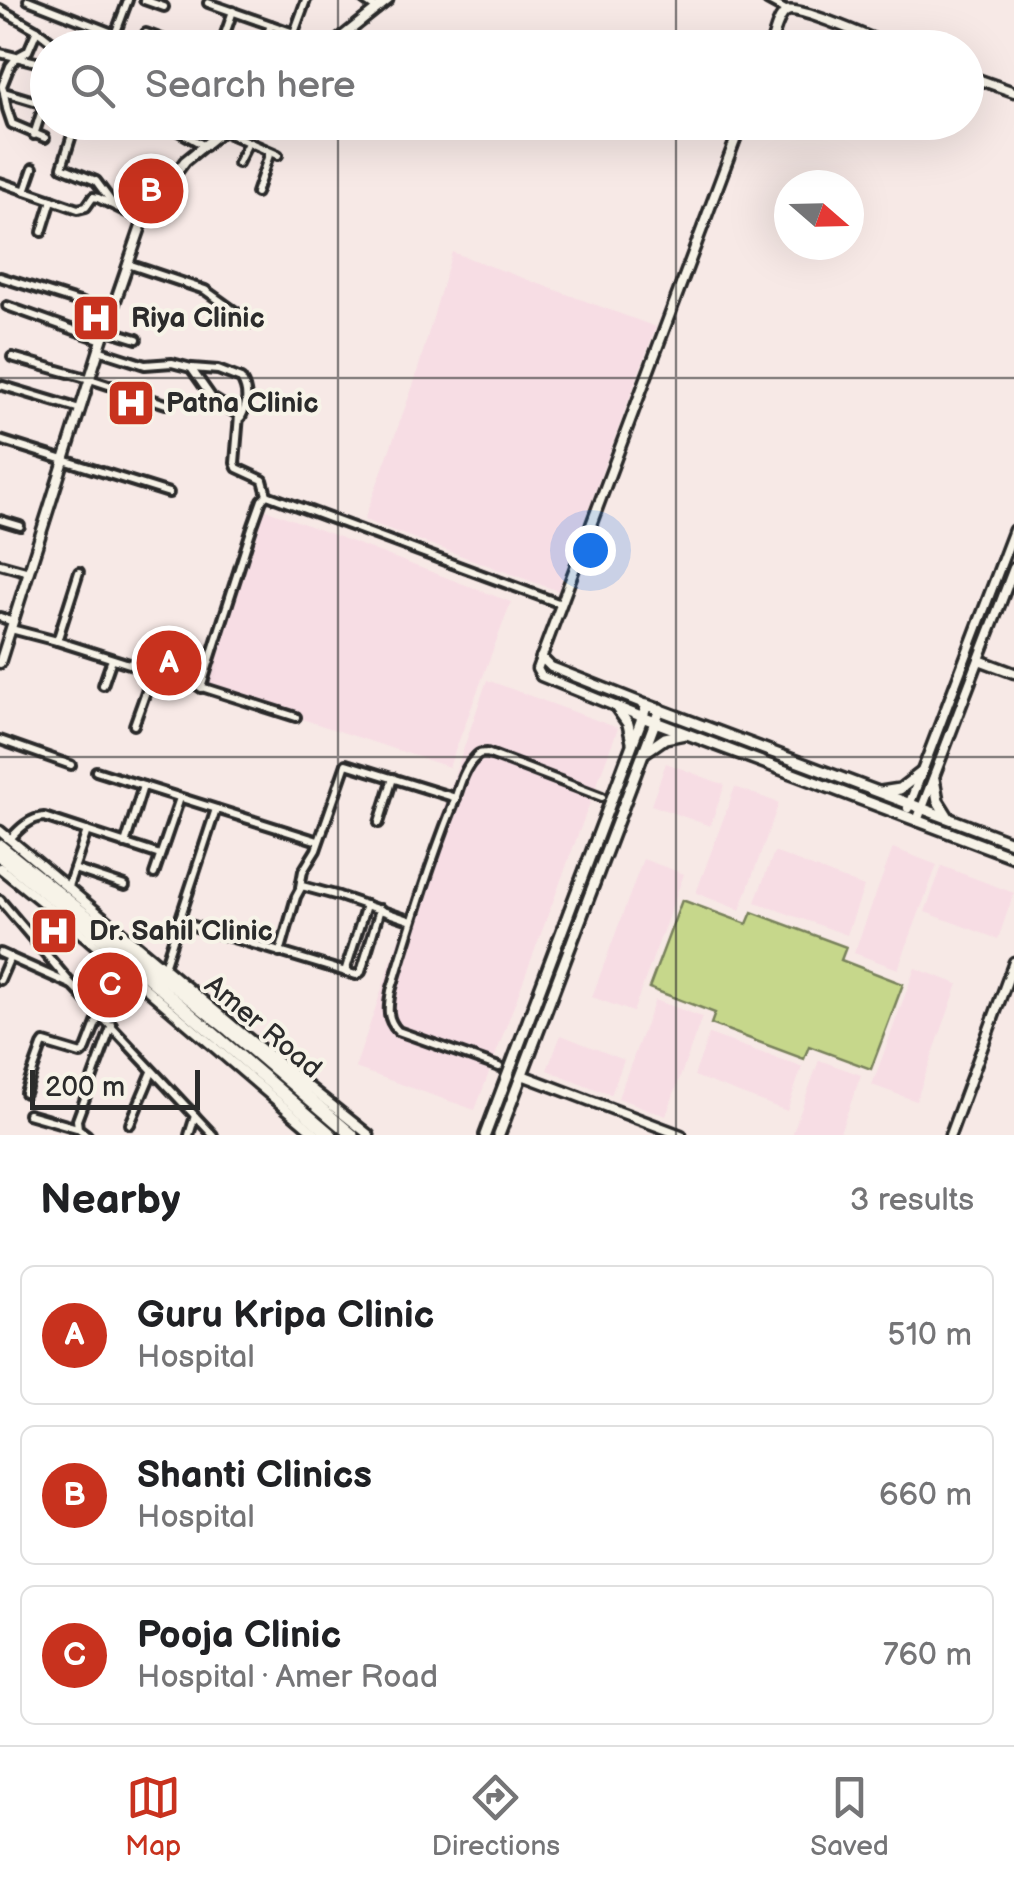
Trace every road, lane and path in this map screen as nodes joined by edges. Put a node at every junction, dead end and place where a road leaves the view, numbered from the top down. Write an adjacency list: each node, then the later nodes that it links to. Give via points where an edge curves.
1 (28, 0): 17 (street)
2 (128, 0): 18 (street)
3 (144, 0): 10 (street)
4 (306, 0): 22 (street)
5 (364, 0): 12 (street)
6 (388, 0): 12 (street)
7 (768, 0): 13 (street)
8 (208, 3): 9 (street)
9 (224, 4): 14 (street)
10 (164, 7)
11 (0, 9): 16 (street)
12 (376, 9): 23 (street)
13 (786, 11): 24 (street); 25 (street)
14 (233, 12): 15 (street); 19 (street)
15 (270, 25): 20 (street); 21 (street)
16 (36, 30)
17 (106, 30)
18 (117, 30)
19 (226, 30)
20 (268, 30)
21 (285, 30)
22 (295, 30)
23 (350, 30)
24 (778, 30)
25 (850, 30)
26 (30, 46): 28 (street)
27 (0, 53): 28 (street)
28 (17, 58): 29 (street); 31 (street)
29 (30, 61)
30 (984, 81): 32 (street)
31 (4, 92): 33 (street); 34 (street, via 12,124)
32 (1014, 92)
33 (30, 99)
34 (30, 133)
35 (70, 140): 48 (street, via 62,167 96,181)
36 (194, 140): 41 (street)
37 (212, 140): 41 (street)
38 (242, 140): 40 (street)
39 (735, 140): 78 (street)
40 (248, 143): 42 (street); 46 (street, via 274,153)
41 (205, 146): 49 (street, via 185,161)
42 (238, 163)
43 (33, 168): 45 (street)
44 (0, 184): 45 (street)
45 (25, 191): 47 (street)
46 (256, 193)
47 (52, 200): 48 (street, via 82,209 96,197); 50 (street)
48 (114, 206): 49 (street)
49 (143, 220): 51 (street)
50 (42, 232)
51 (128, 264): 54 (street); 55 (street, via 205,290)
52 (0, 277): 54 (street)
53 (7, 306): 57 (street)
54 (111, 312): 56 (street)
55 (251, 323)
56 (105, 329): 57 (street); 58 (street)
57 (102, 340): 59 (street)
58 (136, 340)
59 (98, 350): 61 (street, via 146,365); 62 (street)
60 (12, 357): 62 (street)
61 (191, 368): 66 (street, via 212,398); 66 (street, via 242,379 247,400)
62 (90, 379): 64 (street); 65 (street)
63 (0, 385): 65 (street)
64 (166, 404)
65 (80, 409): 68 (street)
66 (240, 419): 70 (street, via 235,463 265,482)
67 (0, 440): 68 (street)
68 (64, 460): 69 (street); 76 (street)
69 (169, 493)
70 (267, 494): 78 (street); 89 (street)
71 (0, 520): 72 (street)
72 (20, 526)
73 (1014, 530): 103 (street)
74 (0, 564): 76 (street)
75 (1014, 568): 84 (street)
76 (28, 572): 80 (street)
77 (79, 572): 81 (street)
78 (561, 604): 82 (street)
79 (0, 617): 80 (street)
80 (12, 626): 81 (street); 85 (street)
81 (57, 641): 83 (street)
82 (541, 657): 90 (street, via 551,667); 91 (street, via 541,676)
83 (112, 659): 86 (street); 88 (street)
84 (979, 660): 87 (street); 105 (street)
85 (0, 662)
86 (153, 672): 89 (street); 96 (street)
87 (1014, 673)
88 (103, 685)
89 (201, 688): 93 (street)
90 (647, 704): 92 (main road); 94 (main road)
91 (616, 707): 94 (street); 99 (main road)
92 (660, 709): 95 (main road); 107 (main road)
93 (296, 717)
94 (642, 717): 95 (main road); 99 (main road)
95 (656, 722): 97 (main road); 100 (main road)
96 (134, 725)
97 (688, 734): 100 (main road, via 665,738); 115 (main road)
98 (0, 740): 101 (street)
99 (632, 745): 108 (main road)
100 (644, 752): 111 (main road)
101 (71, 765)
102 (96, 772): 106 (street)
103 (922, 772): 107 (main road, via 900,788); 112 (street)
104 (393, 778): 110 (street); 118 (street); 121 (street, via 344,765)
105 (934, 779): 114 (street); 116 (main road, via 941,808)
106 (144, 786): 109 (street); 124 (street)
107 (878, 792): 112 (main road)
108 (608, 797): 110 (street, via 487,753 471,761); 111 (main road); 169 (main road)
109 (180, 798): 113 (street); 125 (street)
110 (456, 798): 137 (street)
111 (626, 801): 155 (main road)
112 (910, 804): 114 (main road); 115 (street)
113 (216, 808): 121 (street); 138 (street)
114 (922, 808): 116 (main road); 117 (street)
115 (906, 817): 117 (main road)
116 (954, 821): 123 (main road)
117 (917, 822): 127 (main road)
118 (379, 824)
119 (0, 831): 122 (street)
120 (87, 831): 122 (street, via 38,818); 124 (street); 129 (street)
121 (318, 841): 133 (street)
122 (5, 842): 131 (street); 150 (highway, Amer Road)
123 (1014, 843)
124 (125, 844): 125 (street)
125 (160, 855): 130 (street)
126 (0, 856): 147 (highway, Amer Road)
127 (1014, 857)
128 (0, 868): 147 (street)
129 (74, 869): 131 (street); 132 (street)
130 (154, 874)
131 (68, 886): 143 (street)
132 (125, 886)
133 (300, 887): 135 (street); 140 (street)
134 (0, 900): 146 (street)
135 (366, 905): 136 (street); 144 (street)
136 (380, 910): 137 (street); 144 (street, via 360,972)
137 (412, 921): 153 (street, via 388,1008 392,1026)
138 (180, 922): 140 (street); 143 (street)
139 (0, 953): 141 (street)
140 (280, 953): 144 (street)
141 (10, 957): 145 (street); 146 (street)
142 (1014, 962): 172 (street)
143 (164, 967): 151 (street)
144 (344, 972)
145 (0, 980)
146 (73, 986): 148 (street)
147 (162, 996): 152 (highway, Amer Road); 156 (street)
148 (100, 1013): 149 (street); 157 (street, via 82,1054 44,1043)
149 (112, 1024): 154 (street); 161 (street)
150 (229, 1030): 151 (highway); 167 (highway, Amer Road)
151 (244, 1034): 168 (street)
152 (237, 1055): 156 (highway); 166 (highway, Amer Road)
153 (499, 1067)
154 (152, 1072): 159 (street); 160 (street)
155 (522, 1075): 170 (main road); 171 (street)
156 (252, 1079): 165 (street)
157 (25, 1093)
158 (28, 1114): 161 (street)
159 (195, 1115): 162 (street); 164 (street)
160 (130, 1124)
161 (78, 1128): 163 (street)
162 (209, 1133)
163 (87, 1135)
164 (189, 1135)
165 (317, 1135)
166 (330, 1135)
167 (352, 1135)
168 (369, 1135)
169 (485, 1135)
170 (498, 1135)
171 (681, 1135)
172 (950, 1135)

